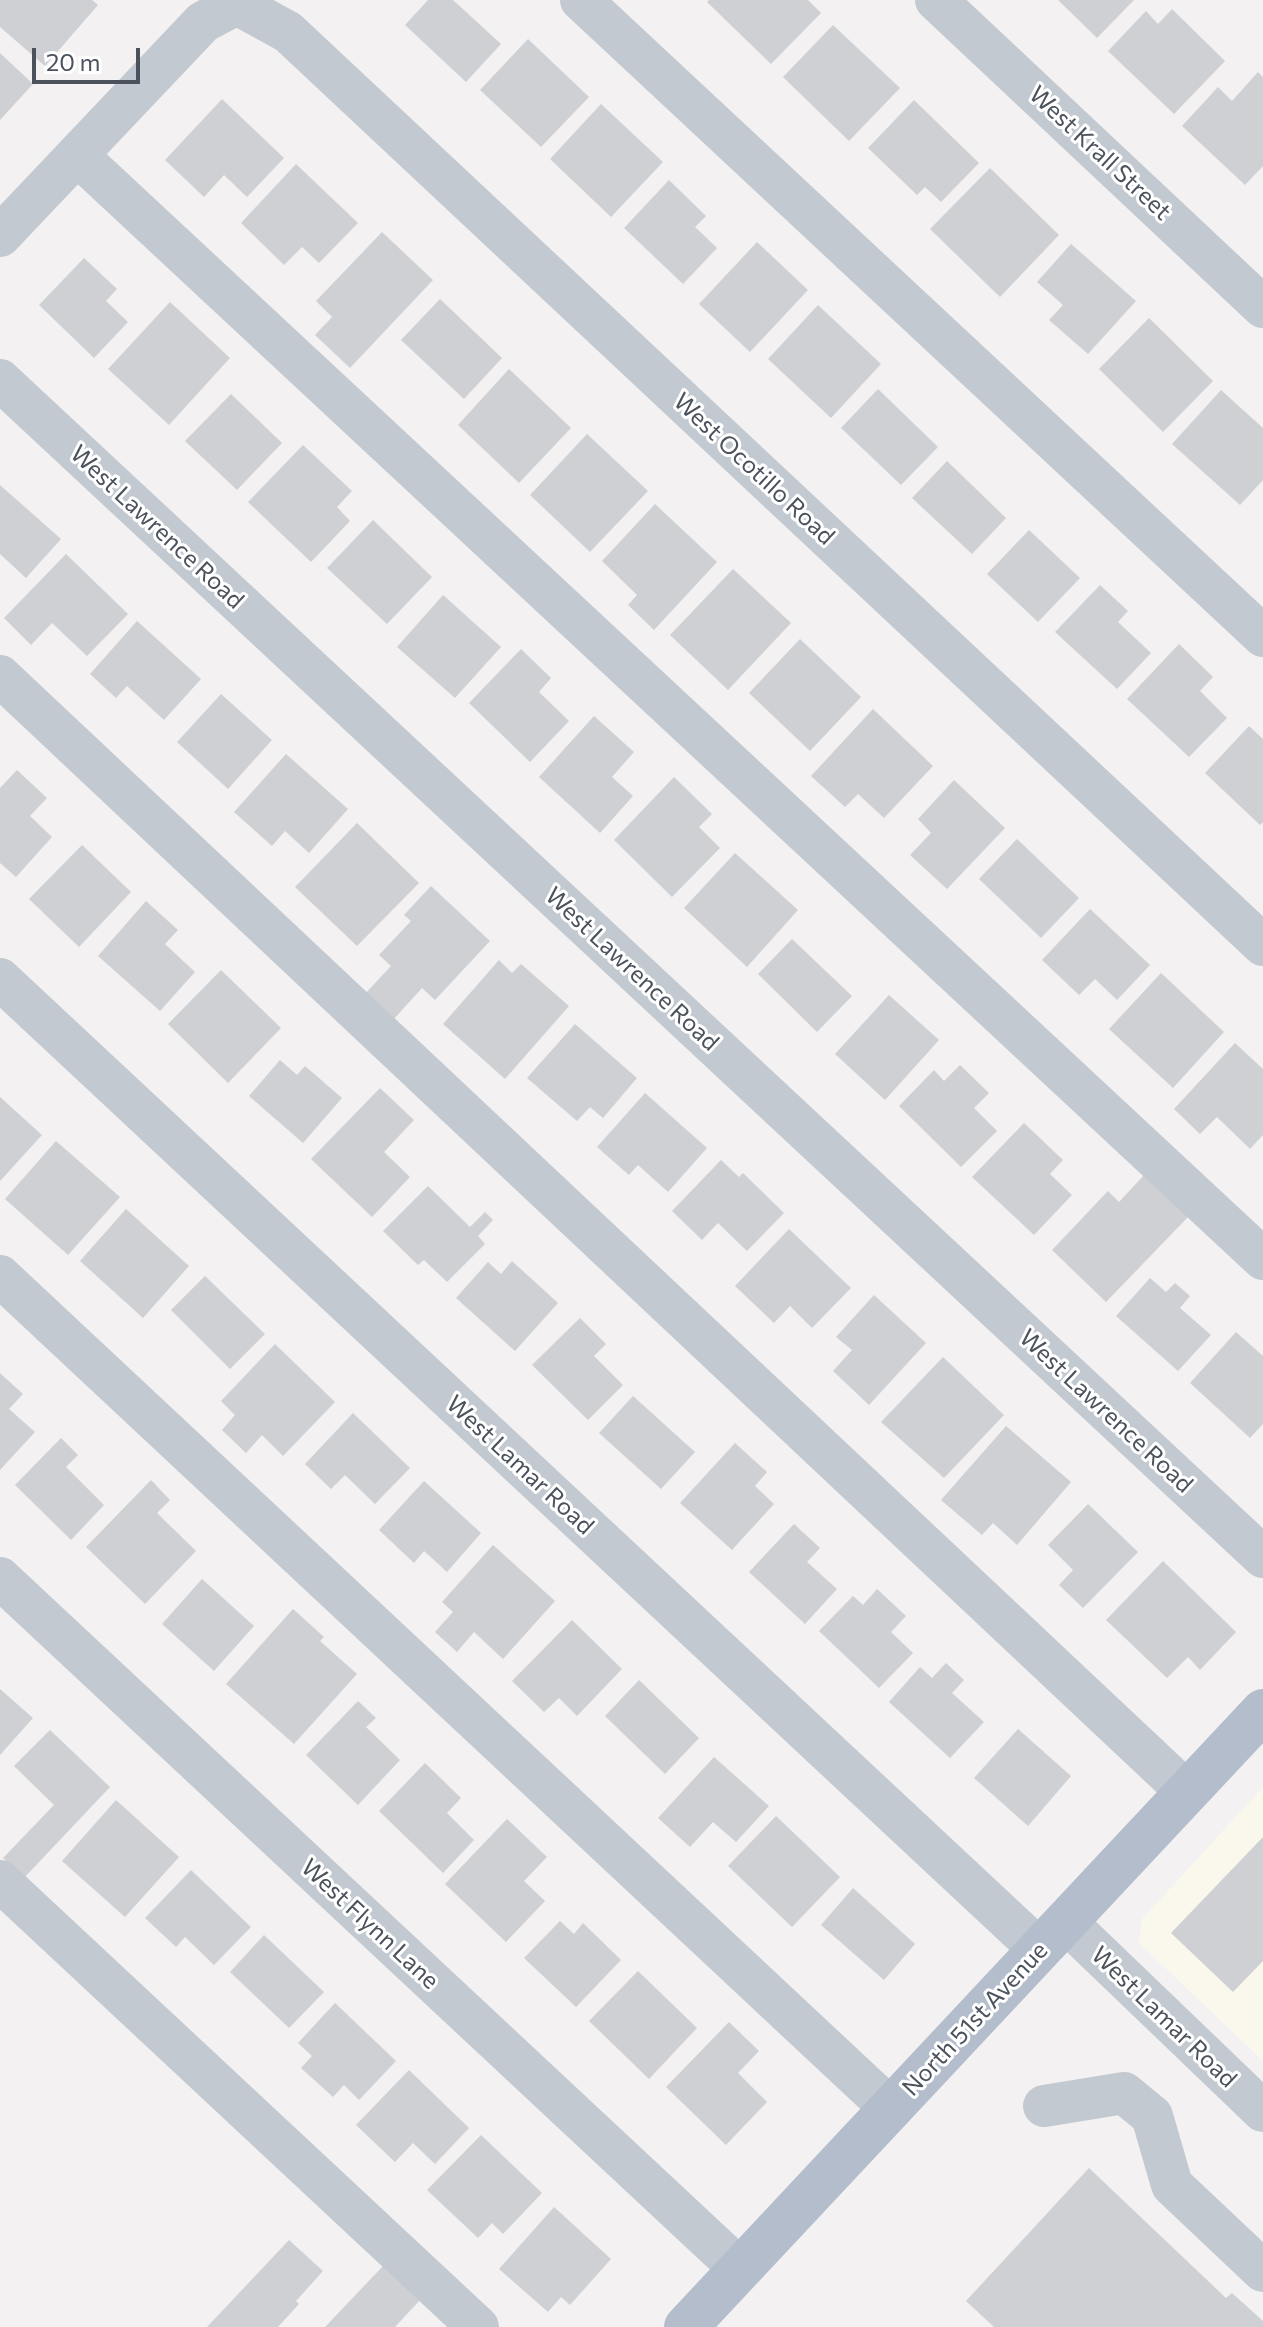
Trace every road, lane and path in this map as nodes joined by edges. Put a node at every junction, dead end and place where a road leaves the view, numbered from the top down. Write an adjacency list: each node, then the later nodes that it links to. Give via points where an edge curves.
1 (581, 0): 7 (street)
2 (936, 0): 5 (street, West Krall Street)
3 (77, 155): 4 (street); 9 (street, West Ocotillo Road, via 203,22 237,4 288,32); 11 (street)
4 (0, 236)
5 (1263, 307)
6 (0, 380): 13 (street, West Lawrence Road)
7 (1263, 636)
8 (0, 676): 16 (street)
9 (1263, 945)
10 (0, 979): 18 (street, West Lamar Road)
11 (1263, 1259)
12 (0, 1276): 20 (street)
13 (1263, 1557)
14 (0, 1578): 22 (street, West Flynn Lane)
15 (1263, 1711): 16 (main road, North 51st Avenue)
16 (1187, 1792): 18 (main road, North 51st Avenue)
17 (0, 1881): 24 (street)
18 (1053, 1936): 20 (main road, North 51st Avenue); 21 (street, West Lamar Road)
19 (1044, 2106): 23 (street, via 1124,2093 1152,2116 1172,2185)
20 (891, 2109): 22 (main road, North 51st Avenue)
21 (1263, 2111)
22 (740, 2269): 25 (main road, North 51st Avenue)
23 (1263, 2271)
24 (478, 2327)
25 (686, 2327)

